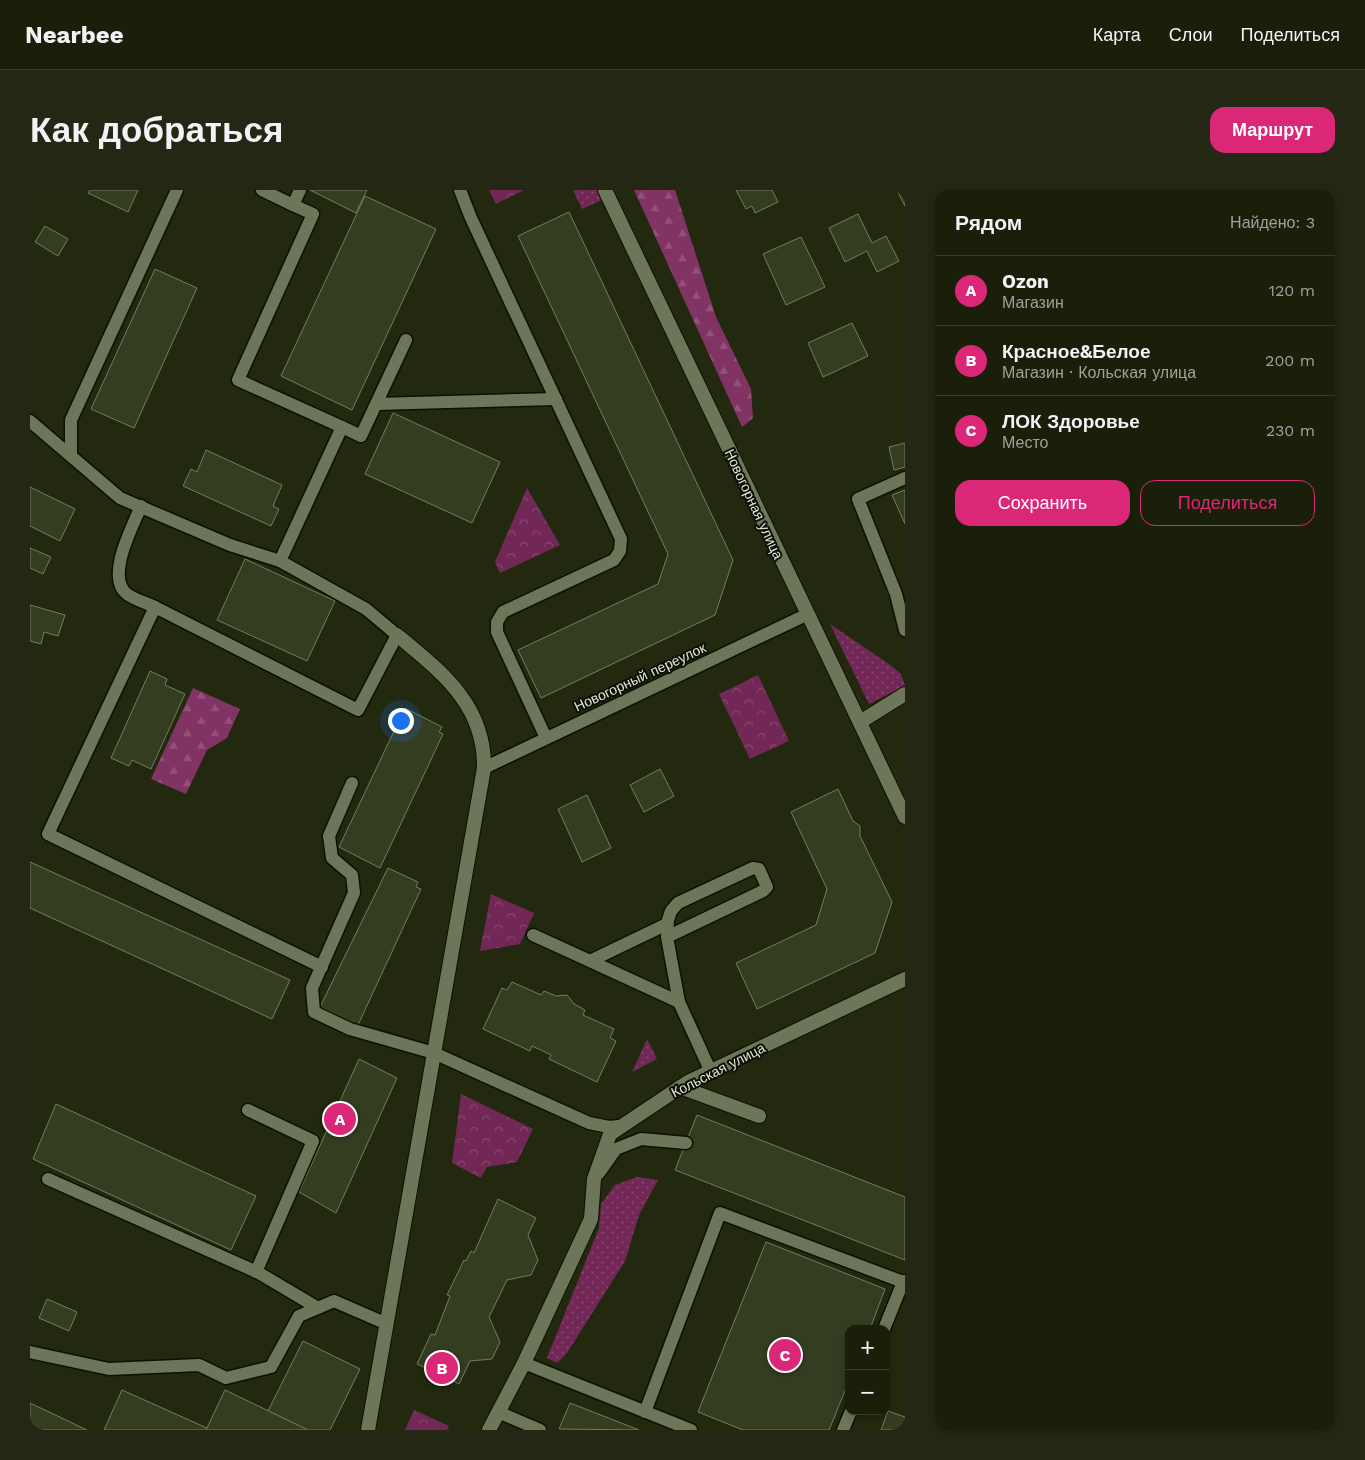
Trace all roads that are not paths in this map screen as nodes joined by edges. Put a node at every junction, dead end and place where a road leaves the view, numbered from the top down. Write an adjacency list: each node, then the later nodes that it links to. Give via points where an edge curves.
1 (176, 190): 12 (lane, via 71,420)
2 (262, 190): 6 (lane)
3 (300, 190): 6 (lane)
4 (460, 190): 8 (lane)
5 (605, 190): 18 (street, Новогорная улица)
6 (293, 205): 11 (lane, via 312,214 238,380)
7 (406, 340): 9 (lane)
8 (556, 399): 9 (lane); 23 (lane, via 619,533 621,544 614,560 503,612 498,618 497,632)
9 (376, 404): 11 (lane, via 362,436)
10 (30, 421): 12 (lane)
11 (342, 427): 15 (lane)
12 (71, 456): 14 (lane, via 120,498)
13 (905, 478): 16 (lane, via 858,499)
14 (141, 506): 15 (lane, via 230,545); 17 (lane, via 119,561 119,579 126,593)
15 (280, 561): 20 (lane, via 366,609)
16 (901, 592): 19 (lane)
17 (156, 608): 20 (lane, via 358,710); 30 (lane, via 48,834)
18 (808, 614): 22 (street, Новогорная улица); 23 (lane, Новогорный переулок)
19 (905, 630)
20 (397, 634): 24 (street, via 452,682 479,728 485,754)
21 (905, 694): 22 (street)
22 (860, 722): 26 (street, Новогорная улица)
23 (546, 738): 24 (lane, Новогорный переулок)
24 (484, 768): 33 (street)
25 (352, 783): 30 (lane, via 329,836 332,858 352,875 354,893)
26 (905, 816)
27 (667, 930): 27 (lane, via 669,914 678,903 753,868 761,872 767,887 763,891); 29 (lane); 32 (lane)
28 (534, 935): 29 (lane)
29 (590, 961): 32 (lane)
30 (322, 967): 33 (lane, via 312,988 314,1012 350,1029)
31 (905, 979): 34 (street, Кольская улица)
32 (678, 1002): 34 (lane)
33 (434, 1053): 38 (lane, via 589,1123); 45 (street)
34 (711, 1072): 35 (street, Кольская улица)
35 (680, 1087): 37 (street); 38 (street, Кольская улица)
36 (248, 1110): 42 (lane, via 313,1141)
37 (759, 1116)
38 (619, 1126): 41 (street, Кольская улица, via 610,1134)
39 (686, 1143): 41 (lane, via 642,1139 616,1149)
40 (48, 1179): 42 (lane)
41 (594, 1179): 48 (street, Кольская улица, via 591,1219)
42 (256, 1272): 44 (lane)
43 (904, 1282): 46 (lane); 50 (lane, via 720,1213)
44 (318, 1308): 45 (lane, via 334,1301); 47 (lane, via 299,1316 271,1367 226,1378 199,1365 109,1369)
45 (387, 1324): 52 (street)
46 (886, 1325)
47 (30, 1352)
48 (524, 1363): 49 (street, Кольская улица); 50 (lane)
49 (498, 1412): 53 (street, Кольская улица); 54 (lane)
50 (645, 1412): 55 (lane)
51 (849, 1415): 56 (lane)
52 (368, 1430)
53 (489, 1430)
54 (540, 1430)
55 (691, 1430)
56 (843, 1430)

